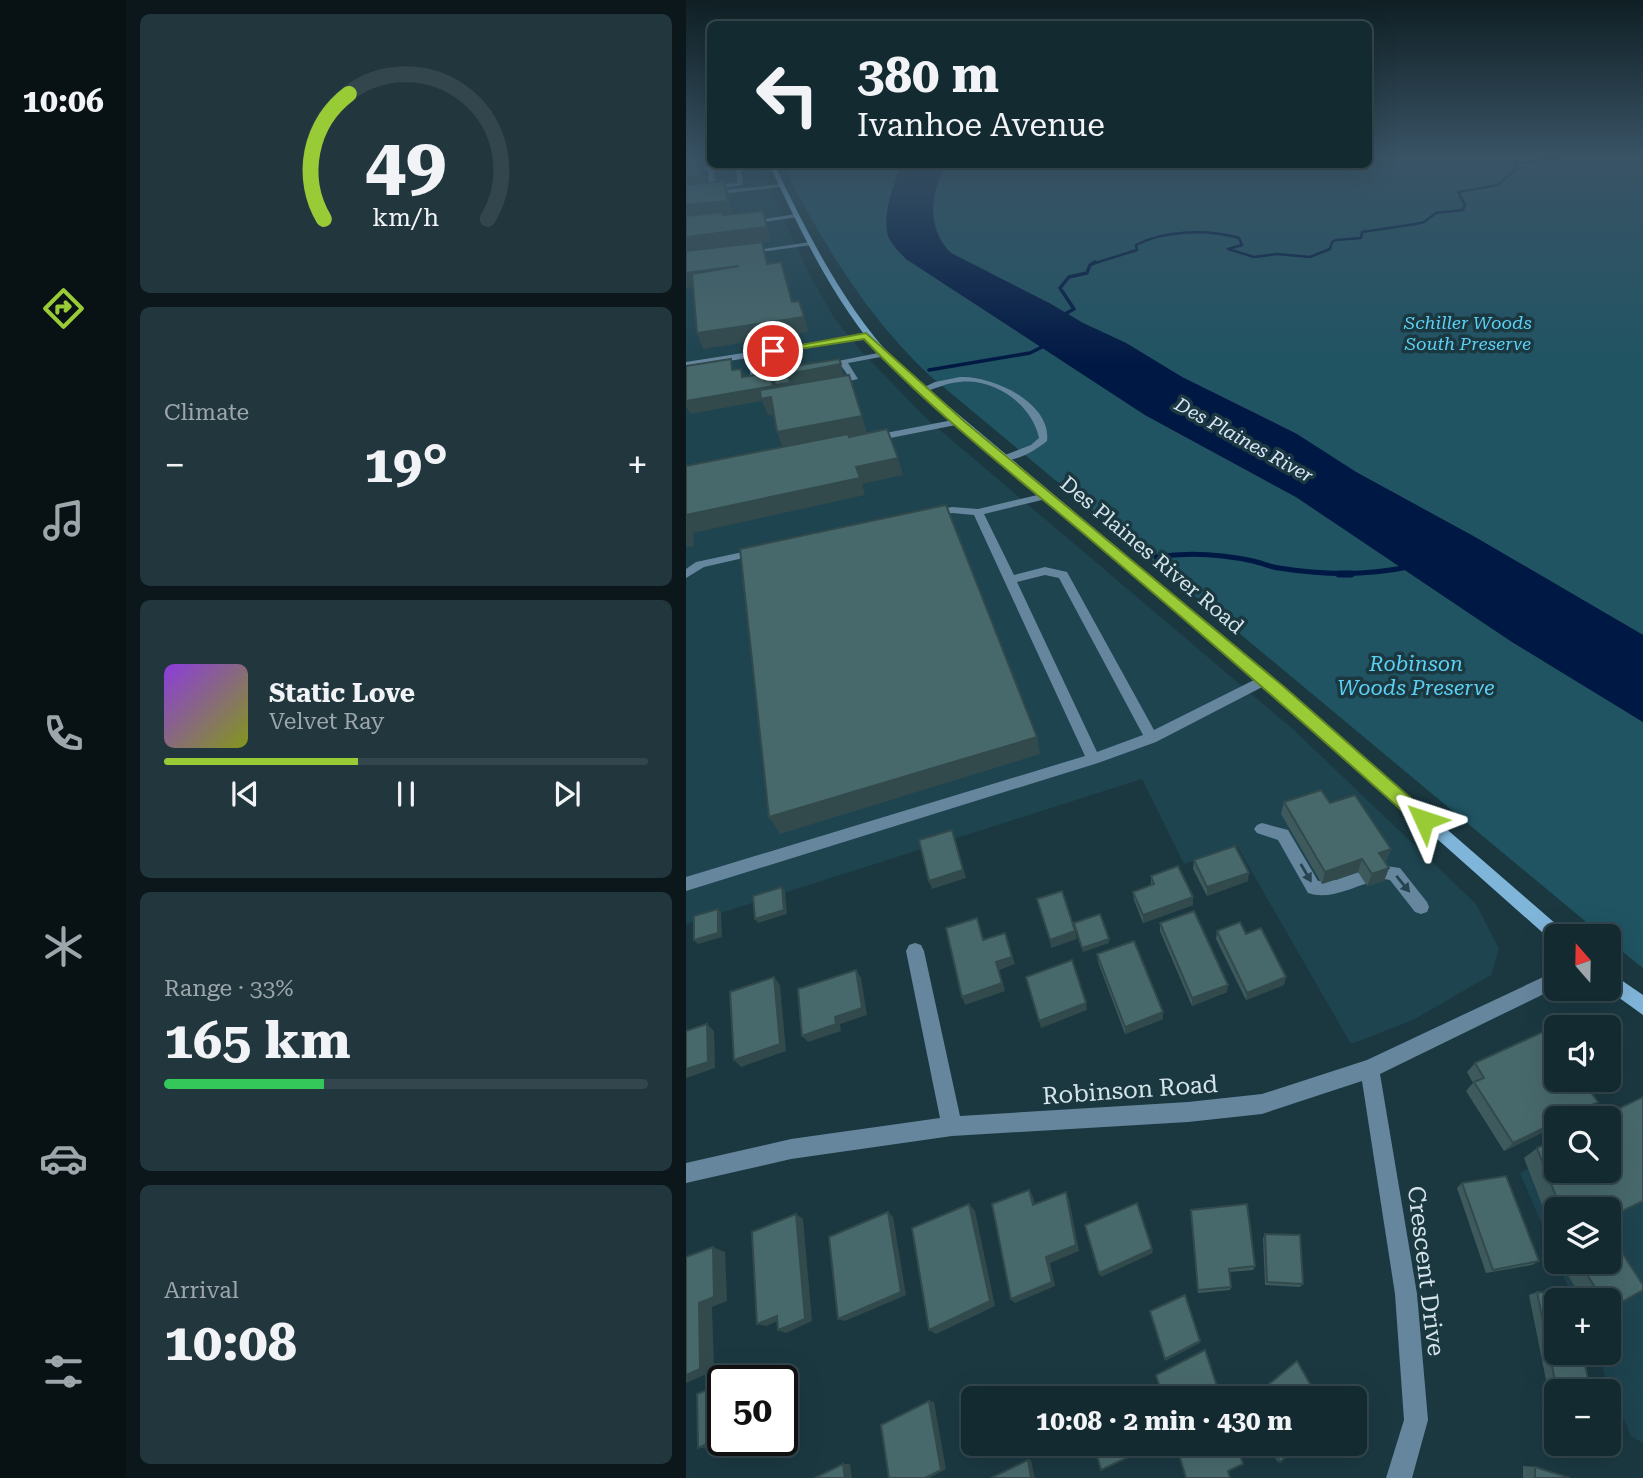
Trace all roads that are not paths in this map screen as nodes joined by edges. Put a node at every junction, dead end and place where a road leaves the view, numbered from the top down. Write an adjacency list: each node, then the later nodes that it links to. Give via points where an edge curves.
1 (801, 227): 2 (main road, Des Plaines River Road)
2 (810, 244): 3 (street); 4 (main road, Des Plaines River Road)
3 (741, 253)
4 (866, 336): 5 (main road, Des Plaines River Road); 6 (street)
5 (883, 354): 7 (street); 12 (main road, Des Plaines River Road)
6 (750, 355): 8 (street); 10 (street)
7 (843, 362): 9 (street); 11 (street, via 854,379)
8 (686, 365)
9 (810, 368)
10 (756, 384)
11 (820, 385)
12 (922, 390): 13 (main road, Des Plaines River Road); 15 (street, via 958,379 977,380 1026,404 1044,439)
13 (958, 422): 14 (street); 15 (main road, Des Plaines River Road)
14 (863, 440)
15 (1003, 459): 16 (main road, Des Plaines River Road)
16 (1046, 496): 17 (street); 22 (main road, Des Plaines River Road)
17 (978, 512): 18 (street, via 952,510); 21 (street)
18 (912, 518)
19 (766, 550): 20 (street, via 700,564)
20 (686, 573)
21 (1010, 580): 23 (street, via 1045,571 1063,575); 24 (street)
22 (1265, 680): 23 (street); 30 (main road, Des Plaines River Road)
23 (1151, 738): 24 (street)
24 (1093, 759): 28 (street)
25 (1262, 829): 27 (street, one-way to 27, via 1283,835 1314,888 1336,887)
26 (1378, 872): 29 (street, one-way to 29, via 1394,873)
27 (1362, 877)
28 (686, 884)
29 (1421, 907)
30 (1544, 924)
31 (915, 951): 36 (street)
32 (1544, 985): 35 (street, Robinson Road)
33 (1621, 989): 34 (main road)
34 (1643, 1006)
35 (1370, 1069): 36 (street, Robinson Road, via 1262,1104); 38 (street, Crescent Drive, via 1406,1294 1416,1420)
36 (952, 1126): 37 (street, Robinson Road, via 791,1149)
37 (686, 1173)
38 (1399, 1478)

